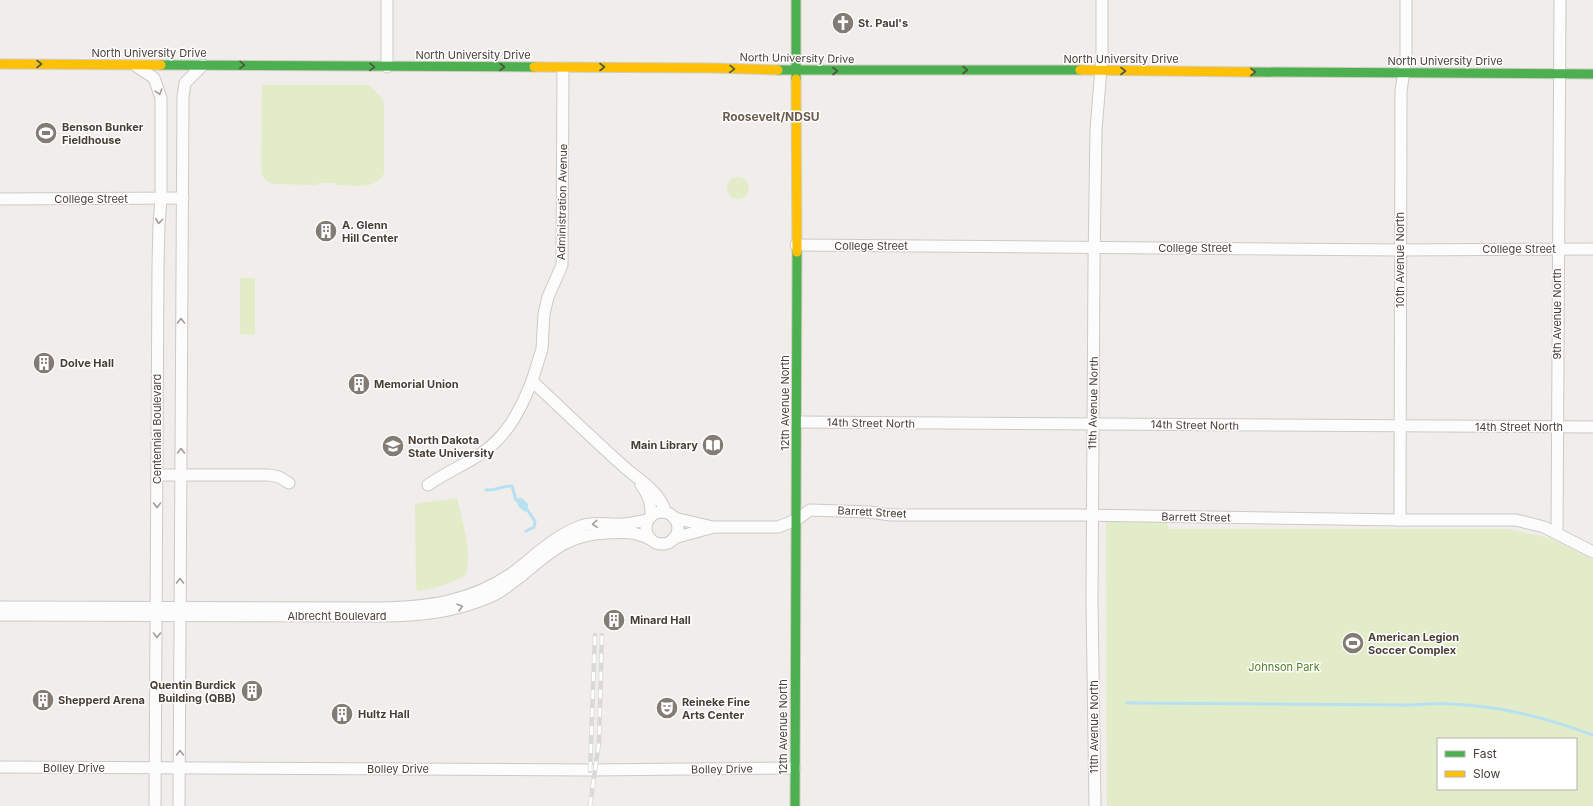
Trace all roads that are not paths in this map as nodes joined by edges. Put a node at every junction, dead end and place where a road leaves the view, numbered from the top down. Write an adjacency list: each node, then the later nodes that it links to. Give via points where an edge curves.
1 (387, 0): 9 (street)
2 (796, 0): 11 (main road, 12th Avenue North)
3 (1102, 0): 12 (street, 11th Avenue North)
4 (1406, 0): 13 (street, 10th Avenue North, via 1406,57)
5 (1560, 0): 14 (street, 9th Avenue North)
6 (0, 64): 7 (main road, North University Drive, one-way to 7)
7 (134, 64): 8 (main road, North University Drive); 16 (street, Centennial Boulevard, one-way to 16, via 154,78 161,98)
8 (203, 65): 9 (main road, North University Drive, one-way to 9); 17 (street, via 185,83)
9 (387, 67): 10 (main road, North University Drive, one-way to 10)
10 (563, 68): 11 (main road, North University Drive, one-way to 11); 24 (street, Administration Avenue, via 562,265 548,297 544,314 542,349)
11 (796, 70): 12 (main road, North University Drive, one-way to 12); 19 (main road, 12th Avenue North)
12 (1101, 71): 13 (main road, North University Drive, one-way to 13); 20 (street, 11th Avenue North, via 1096,130)
13 (1403, 74): 14 (main road, North University Drive); 23 (street, 10th Avenue North)
14 (1560, 74): 15 (main road, North University Drive); 21 (street, 9th Avenue North)
15 (1593, 74)
16 (161, 198): 17 (street, College Street); 18 (street, College Street); 31 (street, Centennial Boulevard, one-way to 31)
17 (183, 198): 30 (street, one-way to 17)
18 (0, 199)
19 (796, 245): 20 (street, College Street); 25 (main road, 12th Avenue North)
20 (1094, 247): 23 (street, College Street); 26 (street, 11th Avenue North)
21 (1558, 249): 22 (street, College Street); 23 (street, College Street); 28 (street, 9th Avenue North)
22 (1593, 249)
23 (1400, 250): 27 (street, 10th Avenue North)
24 (532, 381): 32 (street); 34 (street, Administration Avenue, via 506,432 495,444)
25 (797, 422): 26 (street, 14th Street North); 38 (main road, 12th Avenue North)
26 (1093, 424): 27 (street, 14th Street North); 36 (street, 11th Avenue North)
27 (1400, 426): 28 (street, 14th Street North); 39 (street, 10th Avenue North)
28 (1557, 427): 29 (street, 14th Street North); 41 (street, 9th Avenue North)
29 (1593, 427)
30 (181, 474): 31 (street); 33 (street, via 268,475 279,477); 47 (street, one-way to 30)
31 (157, 475): 46 (street, Centennial Boulevard, one-way to 46)
32 (635, 476): 35 (street, via 651,487); 37 (street, via 648,493 651,505)
33 (289, 483)
34 (428, 485)
35 (670, 515): 37 (street, via 656,513); 40 (street); 42 (street, via 677,528)
36 (1092, 515): 38 (street, Barrett Street, via 892,515 810,510); 39 (street, Barrett Street); 56 (street, 11th Avenue North)
37 (650, 518): 43 (street, via 646,530); 47 (street, Albrecht Boulevard, one-way to 47, via 620,524 599,523 583,526 552,541 511,574 491,585 469,595 433,605)
38 (796, 520): 40 (street, via 778,527); 50 (main road, 12th Avenue North)
39 (1400, 520): 41 (street, Barrett Street, via 1516,520)
40 (714, 527): 42 (street)
41 (1557, 533): 44 (street, Barrett Street)
42 (674, 538): 43 (street, via 660,543)
43 (650, 539): 47 (street, Albrecht Boulevard, one-way to 43, via 380,616 430,614 459,608 494,595 557,547 578,536 632,532)
44 (1593, 552)
45 (0, 607): 46 (street, Albrecht Boulevard)
46 (156, 611): 47 (street, Albrecht Boulevard); 48 (street, Albrecht Boulevard); 51 (street, Centennial Boulevard, one-way to 51)
47 (180, 612): 52 (street, one-way to 47)
48 (0, 615)
49 (0, 767): 51 (street, Bolley Drive)
50 (795, 768): 52 (street, Bolley Drive); 55 (main road, 12th Avenue North)
51 (156, 769): 52 (street, Bolley Drive); 53 (street, Centennial Boulevard)
52 (179, 769): 54 (street)
53 (155, 806)
54 (179, 806)
55 (795, 806)
56 (1095, 806)

